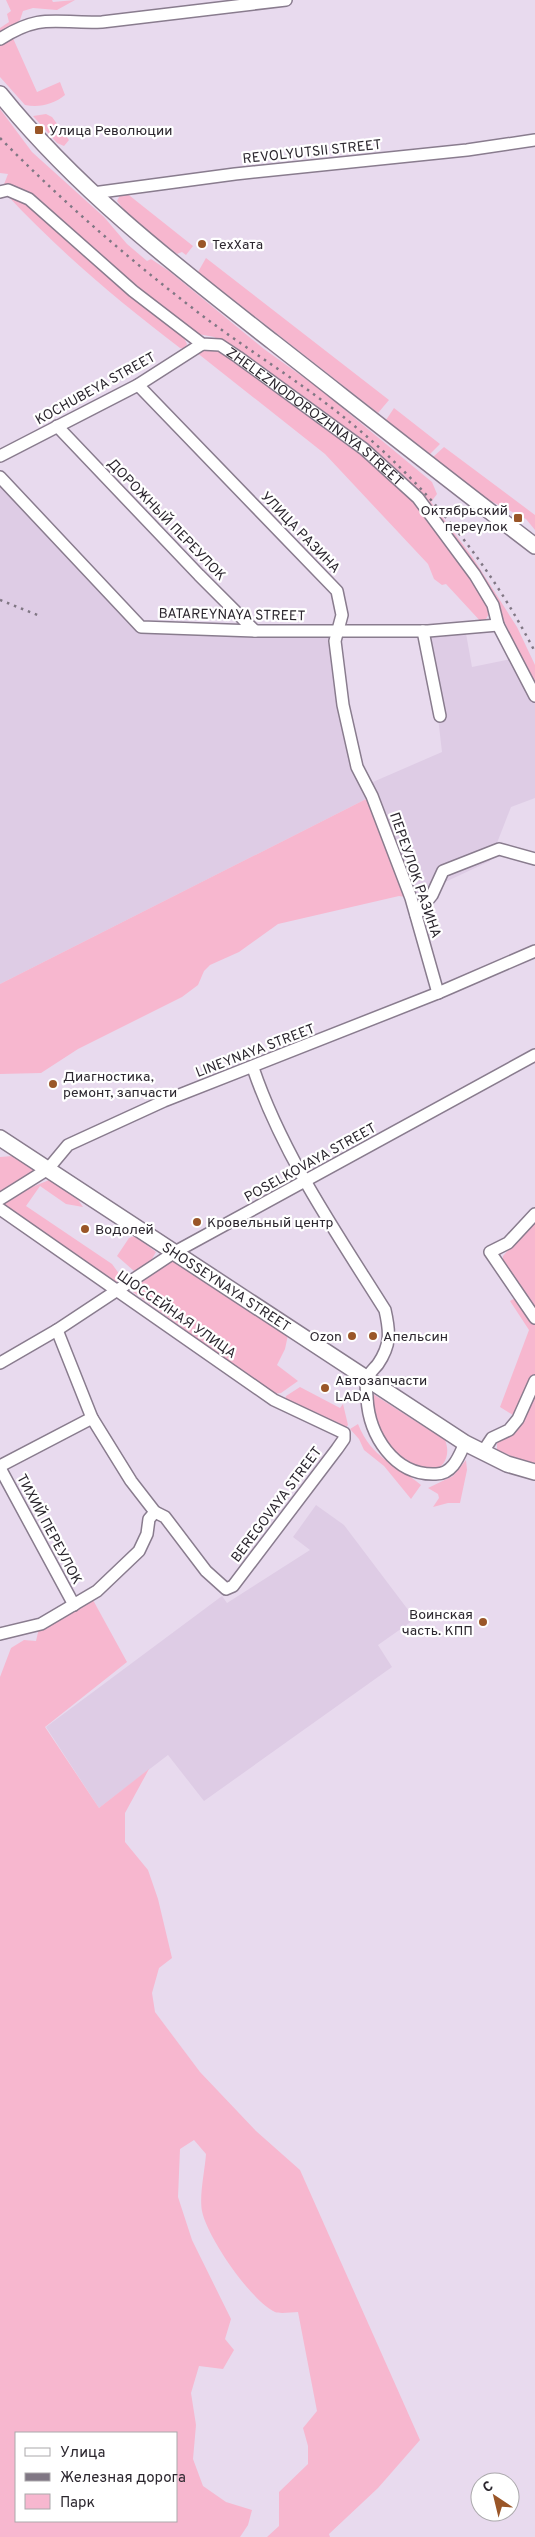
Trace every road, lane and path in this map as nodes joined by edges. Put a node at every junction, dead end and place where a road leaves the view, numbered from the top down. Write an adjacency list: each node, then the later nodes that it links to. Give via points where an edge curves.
1 (286, 0): 2 (street, via 102,22 44,20 22,26)
2 (0, 39)
3 (0, 94): 6 (main road, via 33,133)
4 (535, 140): 6 (street, REVOLYUTSII STREET)
5 (0, 192): 7 (street, ZHELEZNODOROZHNAYA STREET, via 8,190 29,199 133,291)
6 (93, 193): 12 (main road, via 179,268)
7 (202, 344): 8 (street, KOCHUBEYA STREET); 13 (street, ZHELEZNODOROZHNAYA STREET, via 220,345 238,357 364,450 418,498 475,575 493,605)
8 (138, 385): 9 (street, KOCHUBEYA STREET); 14 (street, УЛИЦА РАЗИНА, via 337,591 342,615)
9 (57, 426): 10 (street, KOCHUBEYA STREET); 15 (street, ДОРОЖНЫЙ ПЕРЕУЛОК)
10 (0, 456)
11 (0, 478): 15 (street, BATAREYNAYA STREET, via 141,627)
12 (535, 546)
13 (498, 625): 16 (street, BATAREYNAYA STREET); 17 (street, ZHELEZNODOROZHNAYA STREET)
14 (338, 630): 15 (street, BATAREYNAYA STREET); 16 (street, BATAREYNAYA STREET); 19 (street, УЛИЦА РАЗИНА, via 335,641 343,705 357,767)
15 (255, 631)
16 (423, 631): 18 (street)
17 (535, 696)
18 (440, 716)
19 (372, 796): 21 (street, ПЕРЕУЛОК РАЗИНА)
20 (535, 859): 21 (street, via 499,849 443,871 432,895)
21 (416, 915): 23 (street, ПЕРЕУЛОК РАЗИНА)
22 (535, 951): 23 (street, LINEYNAYA STREET)
23 (438, 993): 25 (street, LINEYNAYA STREET)
24 (535, 1055): 28 (street, POSELKOVAYA STREET)
25 (253, 1068): 27 (street, LINEYNAYA STREET, via 164,1101 68,1145); 28 (street)
26 (0, 1138): 27 (main road, SHOSSEYNAYA STREET)
27 (48, 1170): 29 (street, LINEYNAYA STREET); 32 (main road, SHOSSEYNAYA STREET)
28 (304, 1182): 32 (street, POSELKOVAYA STREET); 37 (street, via 385,1310 390,1334 386,1352)
29 (0, 1199)
30 (0, 1209): 33 (street, ШОССЕЙНАЯ УЛИЦА)
31 (535, 1214): 34 (street, via 508,1243 490,1252)
32 (175, 1252): 33 (street, POSELKOVAYA STREET); 37 (main road, SHOSSEYNAYA STREET)
33 (115, 1290): 35 (street, POSELKOVAYA STREET); 40 (street, ШОССЕЙНАЯ УЛИЦА, via 274,1400)
34 (535, 1318)
35 (57, 1330): 36 (street, POSELKOVAYA STREET); 39 (street)
36 (0, 1363)
37 (366, 1379): 41 (main road, SHOSSEYNAYA STREET); 41 (street, via 368,1413 377,1441 406,1468 438,1474 452,1468)
38 (535, 1381): 42 (street, via 518,1419 509,1430 492,1438)
39 (92, 1418): 43 (street); 45 (street, via 131,1481)
40 (344, 1433): 45 (street, BEREGOVAYA STREET, via 337,1450 233,1586 226,1589 206,1571 166,1517)
41 (465, 1443): 42 (main road, SHOSSEYNAYA STREET)
42 (482, 1452): 44 (main road, SHOSSEYNAYA STREET)
43 (0, 1467): 46 (street, ТИХИЙ ПЕРЕУЛОК)
44 (535, 1472)
45 (155, 1512): 46 (street, via 148,1519 147,1534 139,1551 97,1591)
46 (74, 1605): 47 (street, via 42,1624)
47 (0, 1634)

